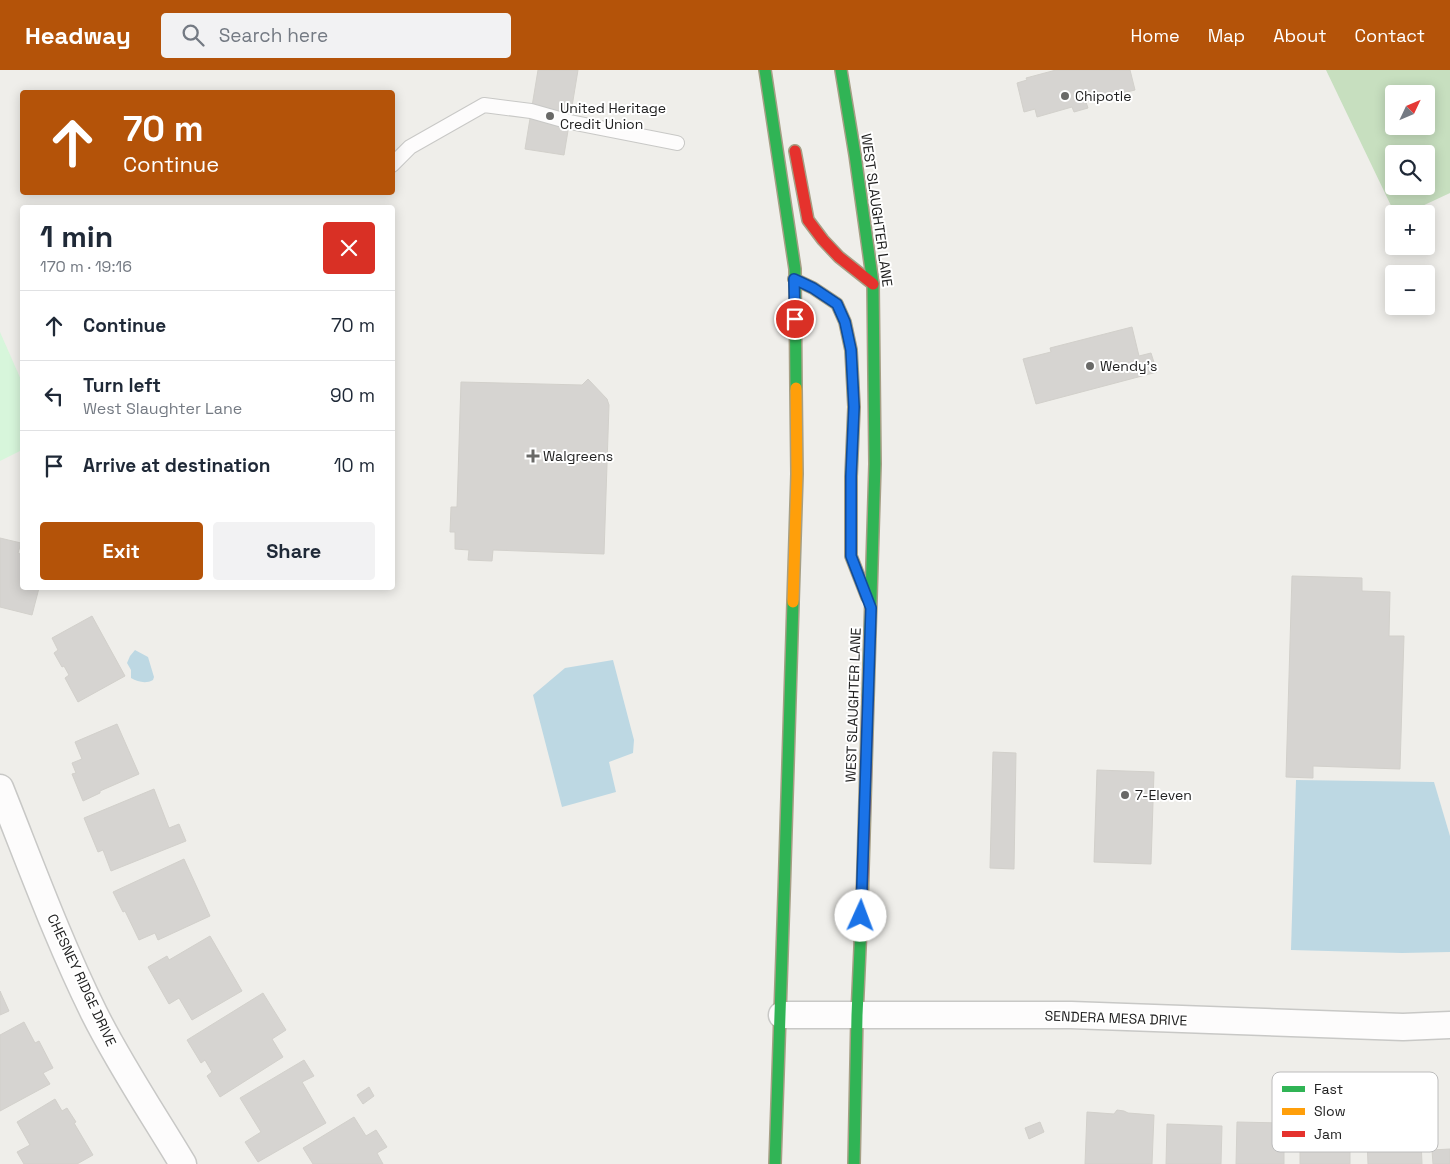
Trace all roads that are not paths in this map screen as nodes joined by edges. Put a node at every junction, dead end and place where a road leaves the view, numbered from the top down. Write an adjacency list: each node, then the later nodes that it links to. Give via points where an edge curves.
1 (765, 70): 6 (main road)
2 (840, 70): 7 (main road, WEST SLAUGHTER LANE)
3 (792, 138): 7 (main road, via 808,220 839,257)
4 (677, 143): 5 (lane, via 531,111 484,105 410,147)
5 (395, 162)
6 (794, 279): 8 (main road, via 837,304 845,322 851,350 854,407 851,556); 10 (main road, via 797,474)
7 (873, 284): 8 (main road, WEST SLAUGHTER LANE, via 875,464)
8 (871, 608): 11 (main road, WEST SLAUGHTER LANE)
9 (0, 788): 13 (street, CHESNEY RIDGE DRIVE, via 94,1013)
10 (782, 1015): 11 (street, SENDERA MESA DRIVE); 14 (main road)
11 (857, 1015): 12 (street, SENDERA MESA DRIVE, via 1071,1015 1403,1027); 15 (main road, WEST SLAUGHTER LANE)
12 (1450, 1025)
13 (183, 1164)
14 (775, 1164)
15 (854, 1164)

